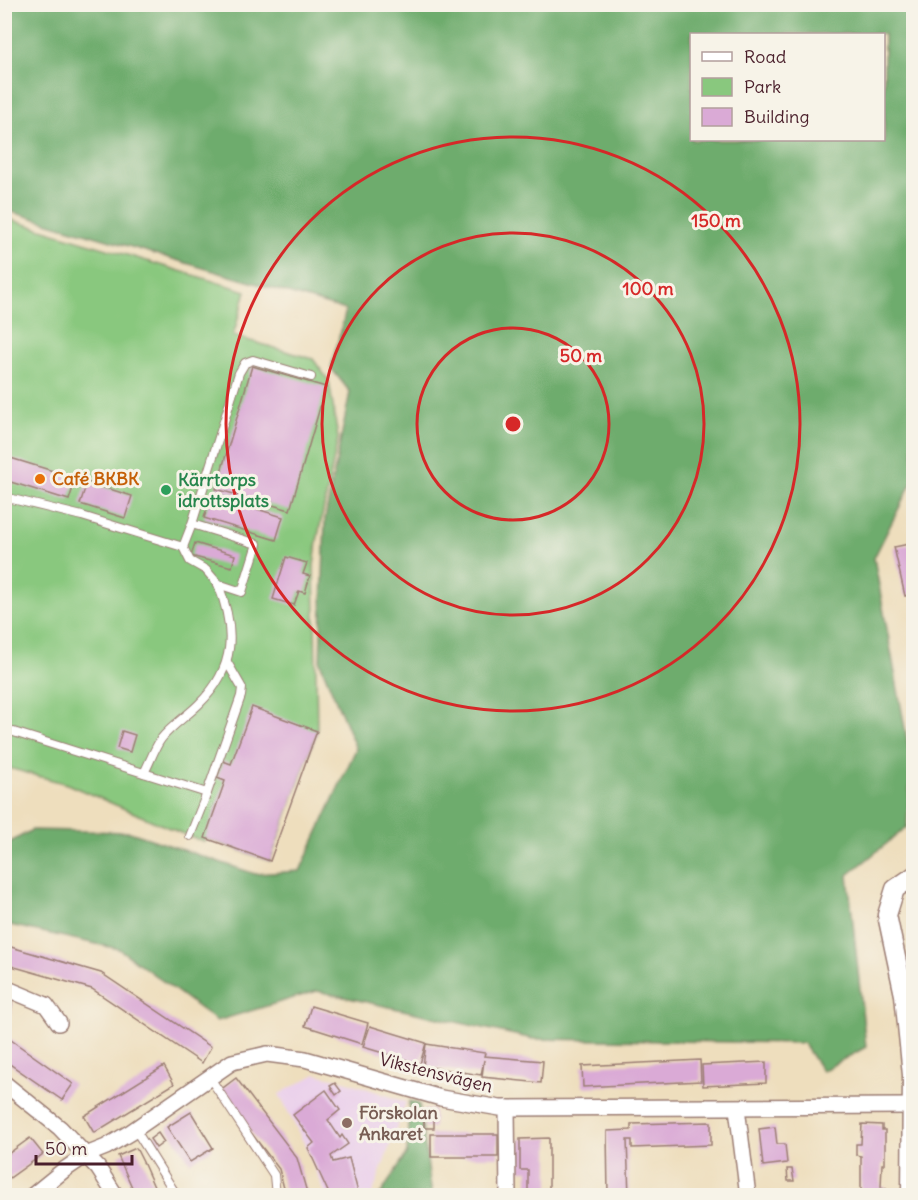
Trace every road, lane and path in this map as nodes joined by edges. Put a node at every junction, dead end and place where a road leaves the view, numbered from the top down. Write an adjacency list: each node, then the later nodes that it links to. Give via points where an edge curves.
1 (311, 377): 3 (lane, via 253,360 244,363)
2 (4, 497): 4 (lane)
3 (192, 524): 4 (lane); 5 (lane, via 258,544 242,592)
4 (183, 546): 5 (lane, via 190,561 206,570)
5 (218, 585): 6 (lane, via 230,620)
6 (228, 662): 8 (lane, via 202,701 161,740); 9 (lane, via 242,687 241,696)
7 (4, 729): 8 (lane)
8 (144, 773): 9 (lane)
9 (207, 793): 10 (lane)
10 (190, 836)
11 (914, 876): 16 (street, via 895,890 887,915 904,994)
12 (4, 991): 13 (street, via 46,1005)
13 (59, 1023)
14 (210, 1078): 17 (street, Vikstensvägen, via 232,1062 267,1054 305,1059 441,1098); 19 (street, Vikstensvägen); 24 (lane, via 274,1175)
15 (4, 1083): 20 (street, via 45,1114)
16 (912, 1106): 18 (street, Vikstensvägen); 27 (street)
17 (507, 1108): 18 (street, Vikstensvägen); 25 (street)
18 (737, 1108): 26 (street)
19 (135, 1129): 20 (street, Vikstensvägen); 23 (lane)
20 (86, 1155): 21 (street, Vikstensvägen); 22 (street)
21 (32, 1196)
22 (116, 1196)
23 (177, 1196)
24 (276, 1196)
25 (508, 1196)
26 (748, 1196)
27 (911, 1196)

